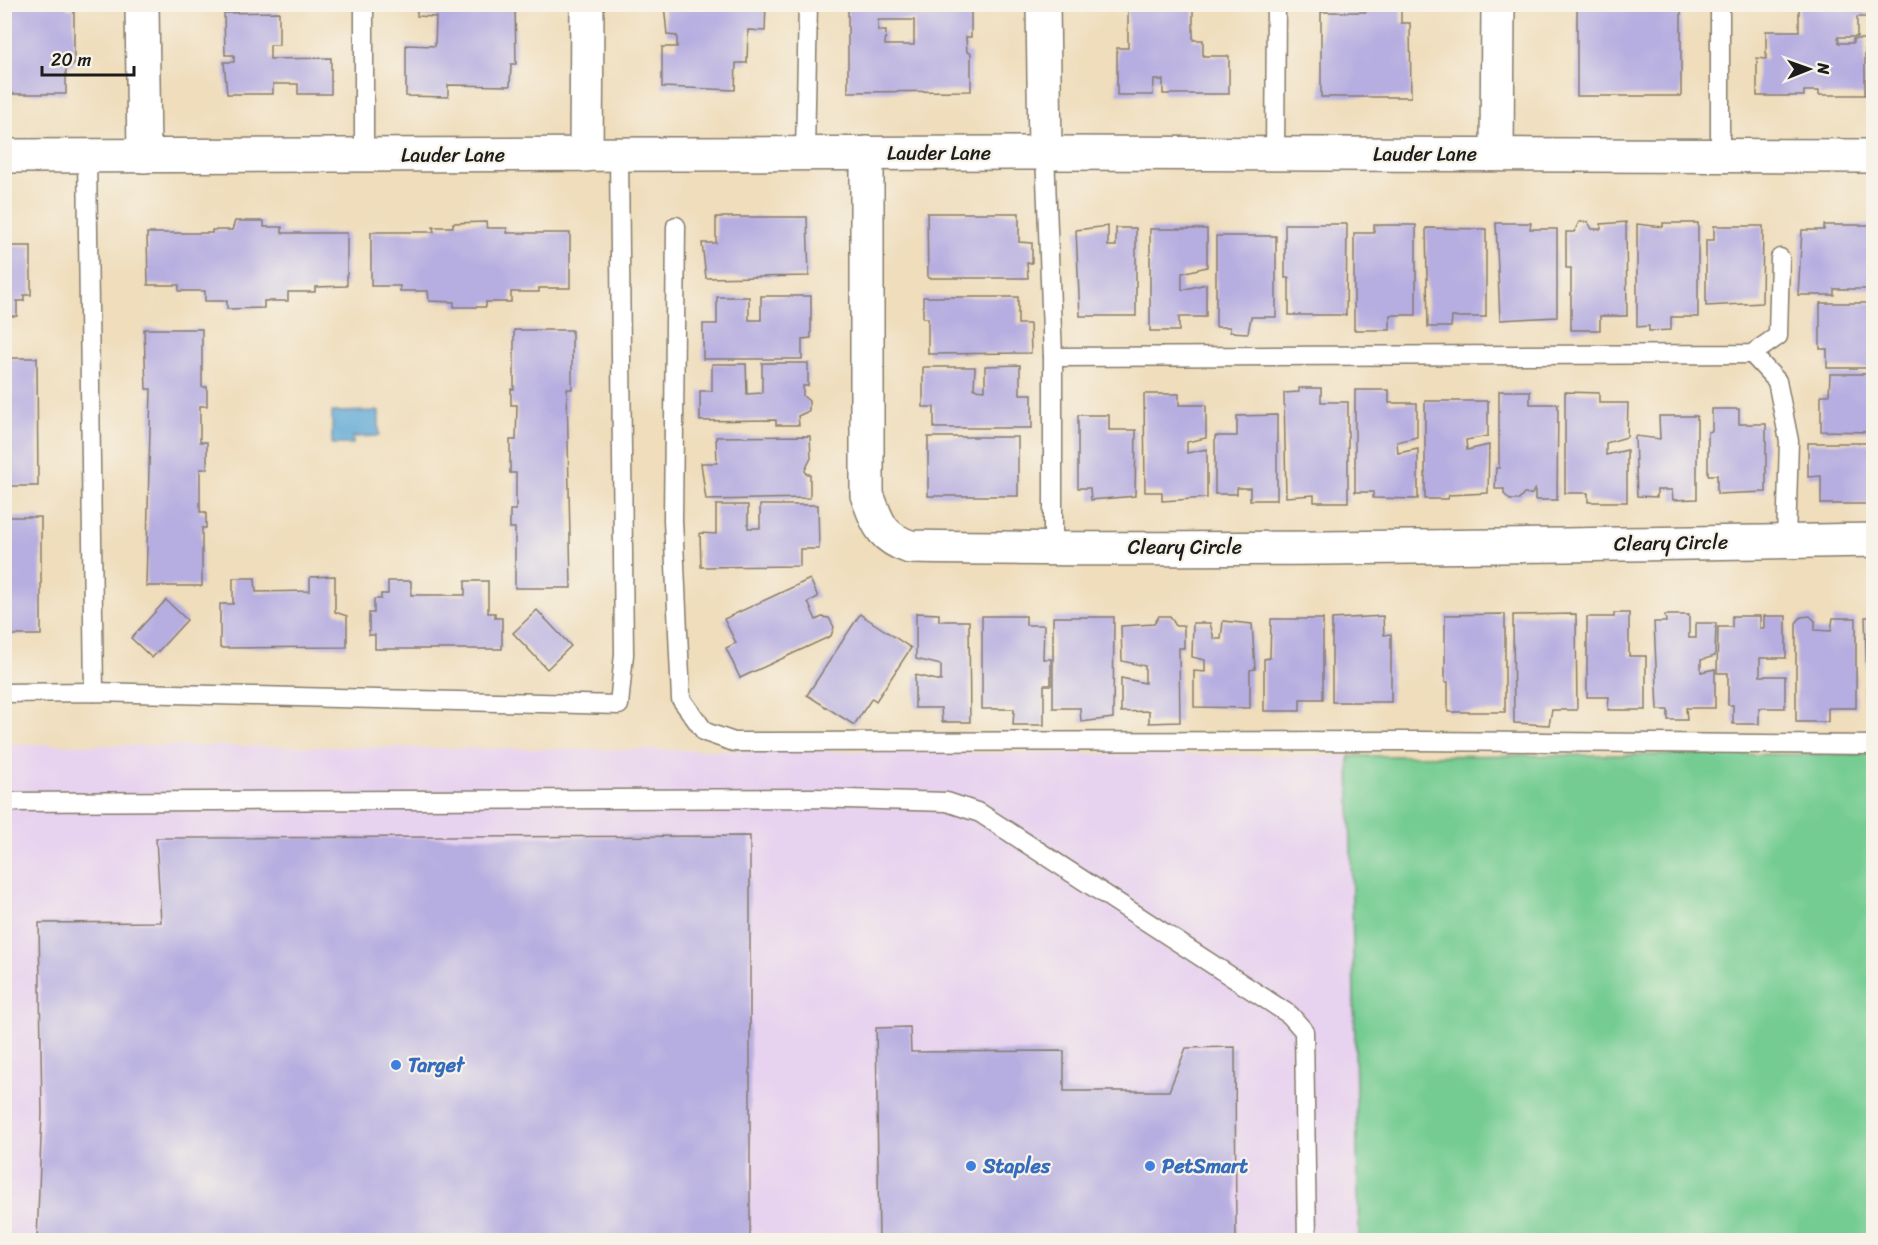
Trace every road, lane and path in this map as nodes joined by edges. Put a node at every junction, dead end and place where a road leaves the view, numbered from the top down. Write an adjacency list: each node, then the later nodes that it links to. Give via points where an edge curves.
1 (142, 4): 19 (street)
2 (364, 4): 13 (lane)
3 (587, 4): 14 (street)
4 (808, 4): 9 (lane)
5 (1043, 4): 11 (street)
6 (1276, 4): 16 (lane)
7 (1498, 4): 12 (street)
8 (1720, 4): 21 (lane)
9 (805, 153): 10 (street, Lauder Lane); 15 (street, Lauder Lane)
10 (867, 153): 11 (street, Lauder Lane); 28 (street, Cleary Circle, via 867,495 880,527 892,541 910,546)
11 (1045, 153): 16 (street, Lauder Lane); 25 (lane)
12 (1497, 154): 16 (street, Lauder Lane); 21 (street, Lauder Lane)
13 (364, 155): 14 (street, Lauder Lane); 19 (street, Lauder Lane)
14 (586, 155): 15 (street, Lauder Lane)
15 (619, 155): 29 (lane, via 624,654 619,705)
16 (1275, 155)
17 (4, 156): 18 (street, Lauder Lane)
18 (87, 156): 19 (street, Lauder Lane); 29 (lane)
19 (144, 156)
20 (1874, 156): 21 (street, Lauder Lane)
21 (1720, 157)
22 (676, 226): 31 (lane, via 673,520 681,699 705,732 734,742)
23 (1780, 258): 24 (lane, via 1778,336)
24 (1752, 354): 25 (lane); 27 (lane, via 1777,381 1789,441)
25 (1053, 357): 28 (lane)
26 (1874, 540): 27 (street, Cleary Circle)
27 (1786, 541): 28 (street, Cleary Circle)
28 (1053, 548)
29 (94, 692): 30 (lane)
30 (4, 693)
31 (1874, 744)
32 (4, 802): 33 (lane, via 814,798 947,802 964,807 980,813 1280,1009 1304,1031)
33 (1307, 1240)

